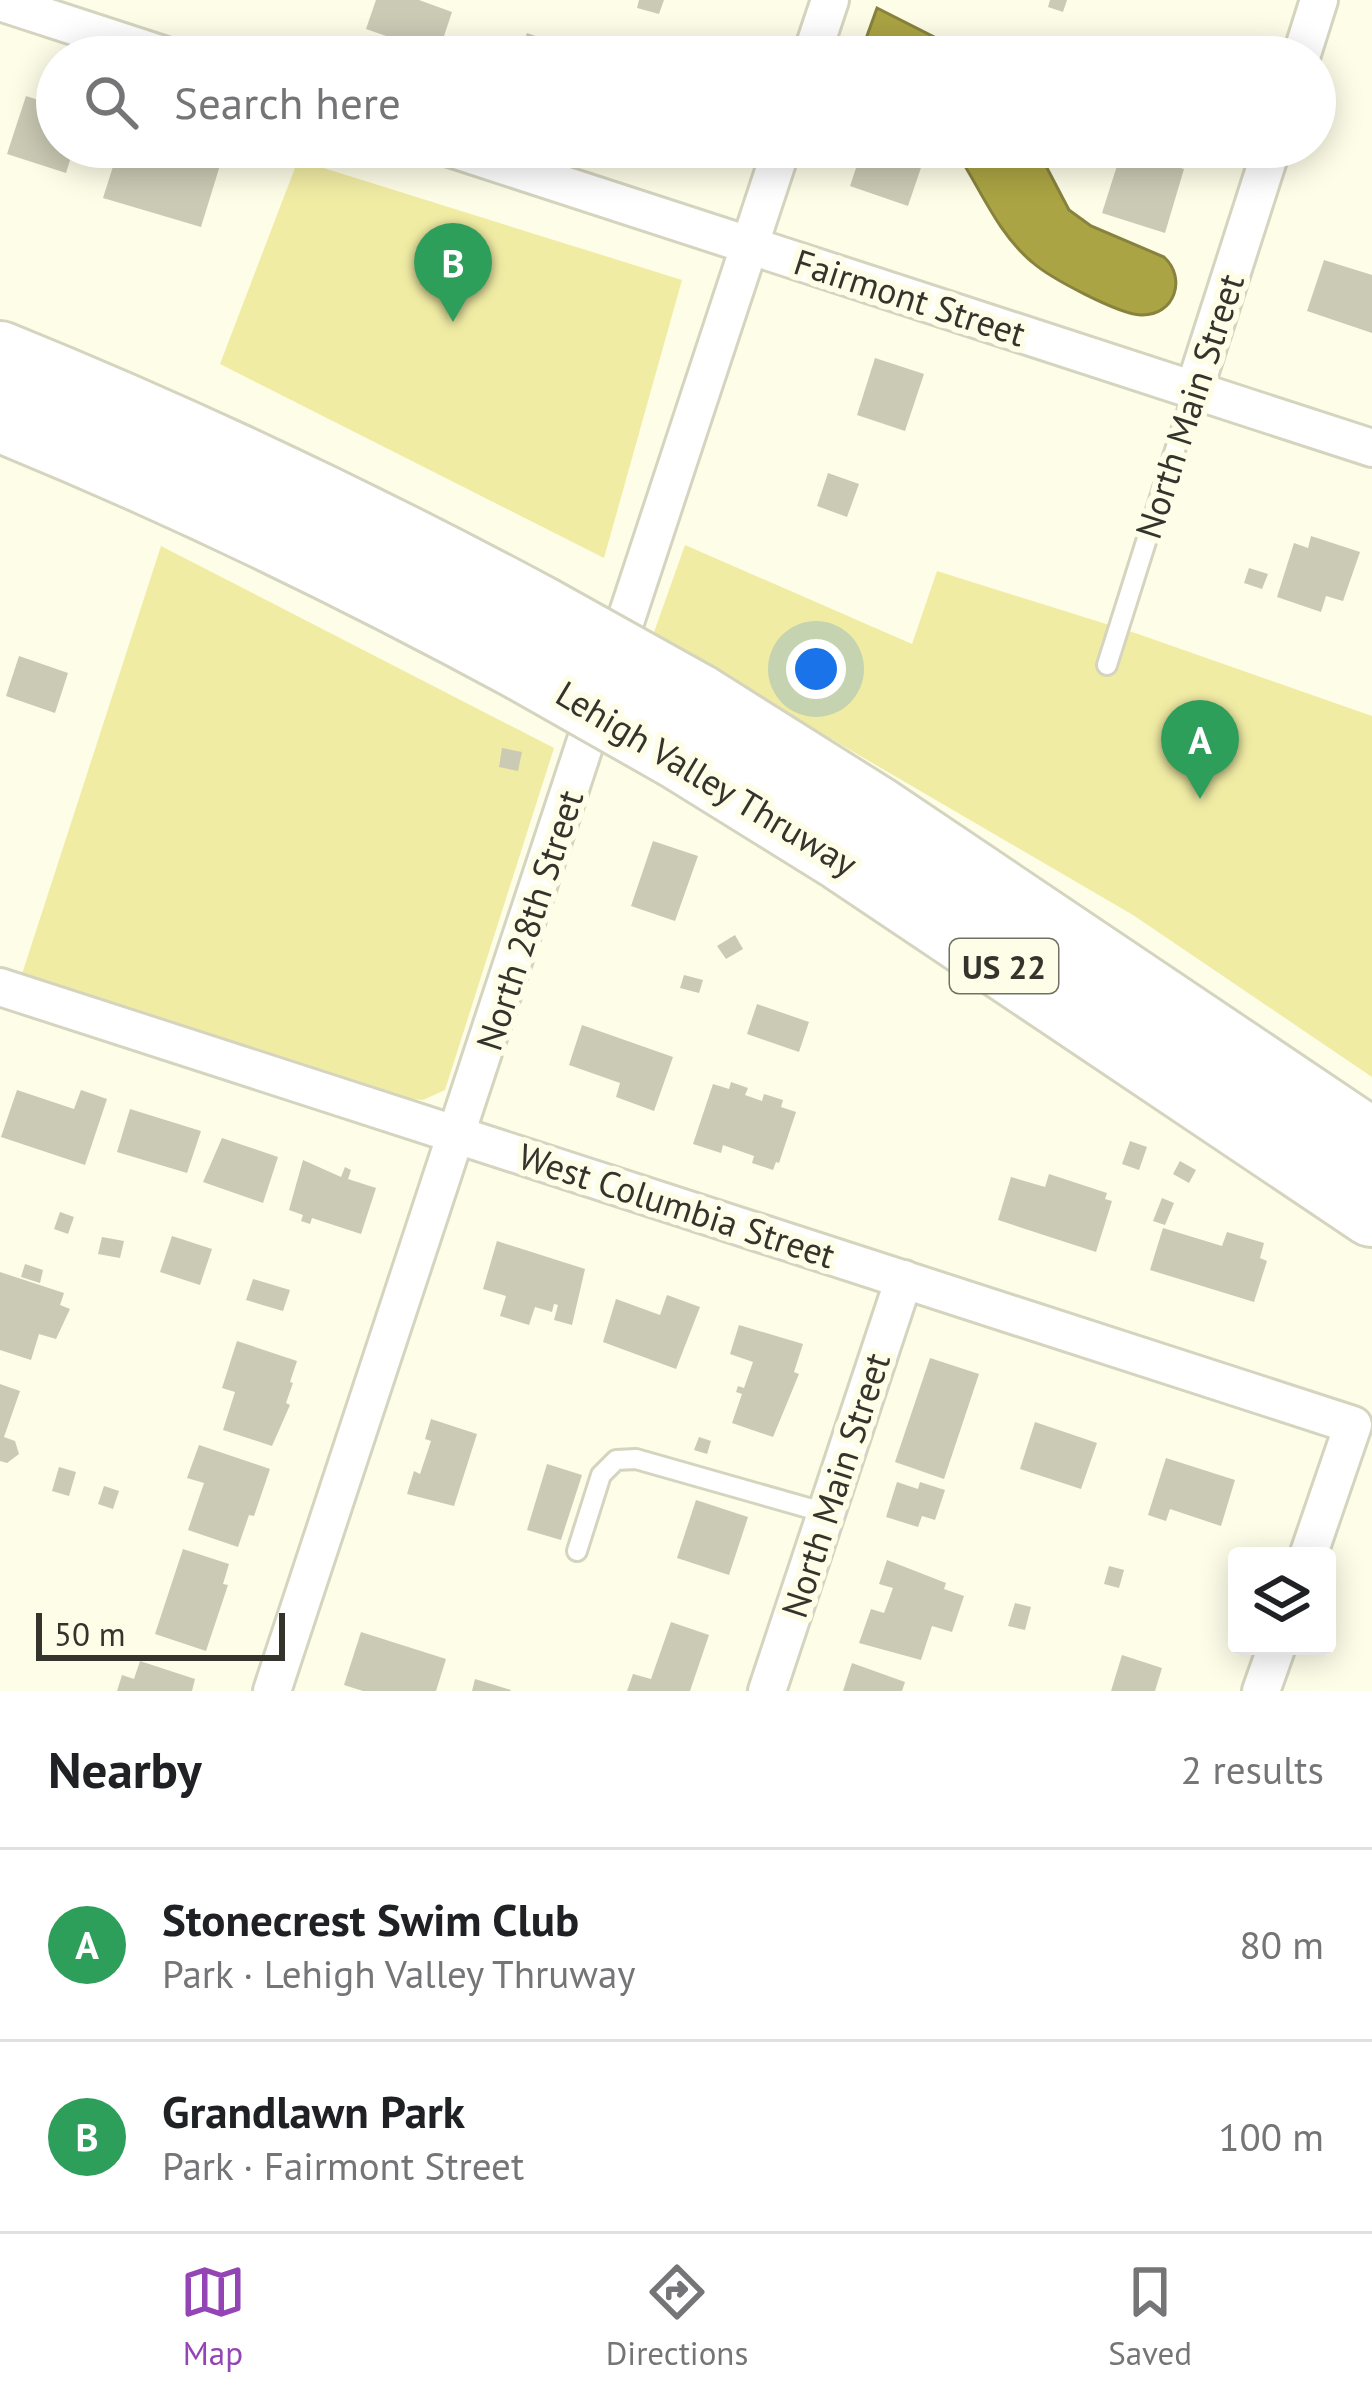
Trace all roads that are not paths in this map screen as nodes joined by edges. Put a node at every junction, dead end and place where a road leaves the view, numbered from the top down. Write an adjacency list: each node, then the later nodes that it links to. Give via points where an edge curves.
1 (830, 0): 5 (street)
2 (1319, 0): 6 (street)
3 (0, 2): 4 (street)
4 (104, 36)
5 (818, 36)
6 (1308, 36)
7 (512, 168): 10 (street, Fairmont Street)
8 (775, 168): 10 (street, North 28th Street)
9 (1265, 168): 12 (street, North Main Street)
10 (750, 245): 12 (street, Fairmont Street); 19 (street, North 28th Street)
11 (0, 355): 15 (highway, Lehigh Valley Thruway / US 22, via 217,447 435,553)
12 (1194, 390): 14 (street, Fairmont Street); 16 (lane, North Main Street)
13 (0, 418): 15 (highway, Lehigh Valley Thruway / US 22)
14 (1372, 448)
15 (531, 638): 17 (highway, Lehigh Valley Thruway / US 22, bridge)
16 (1107, 665)
17 (687, 726): 20 (highway, Lehigh Valley Thruway / US 22, via 874,809); 21 (highway, Lehigh Valley Thruway / US 22, via 843,858)
18 (3, 998): 19 (street, West Columbia Street)
19 (458, 1135): 22 (street, West Columbia Street); 27 (street, North 28th Street)
20 (1372, 1143)
21 (1372, 1214)
22 (904, 1279): 23 (street, North Main Street); 24 (street, West Columbia Street, via 1353,1425)
23 (826, 1513): 25 (lane, via 616,1460 601,1475); 28 (street, North Main Street)
24 (1311, 1547)
25 (577, 1551)
26 (1274, 1655): 29 (street)
27 (272, 1691)
28 (767, 1691)
29 (1262, 1691)

